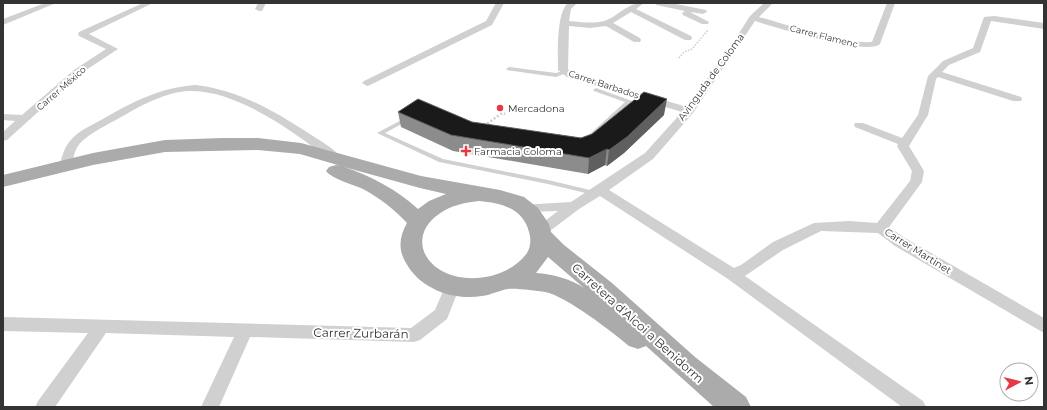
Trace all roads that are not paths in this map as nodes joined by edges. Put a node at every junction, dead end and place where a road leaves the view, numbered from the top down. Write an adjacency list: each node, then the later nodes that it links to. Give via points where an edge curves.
1 (52, 3): 13 (street)
2 (149, 3): 29 (street, Carrer México, via 82,34 113,48 77,72)
3 (500, 3): 23 (street, via 489,23)
4 (573, 3): 15 (street, Carrer Barbados, via 567,8)
5 (640, 3): 10 (street)
6 (659, 3): 9 (street)
7 (769, 3): 12 (street, Avinguda de Coloma)
8 (891, 3): 12 (street, Carrer Flamenc, via 876,44 870,46)
9 (670, 6): 11 (street); 14 (street)
10 (631, 9): 16 (street); 18 (street)
11 (703, 12)
12 (753, 18): 26 (street, Avinguda de Coloma)
13 (3, 22)
14 (705, 22)
15 (564, 23): 16 (street); 21 (street, Carrer Barbados, via 563,70)
16 (607, 23): 19 (street)
17 (1044, 26): 22 (street, via 987,19 977,50 946,63)
18 (688, 38)
19 (637, 40)
20 (509, 69): 21 (lane, via 556,75)
21 (566, 72): 24 (street, Carrer Barbados)
22 (936, 73): 25 (street); 33 (street, via 931,78 923,115)
23 (368, 83)
24 (596, 89): 26 (street, Carrer Barbados); 31 (lane, via 629,101)
25 (1017, 99)
26 (689, 111): 38 (street, Avinguda de Coloma, via 649,156)
27 (411, 116): 38 (lane, via 380,133 441,161)
28 (3, 117): 29 (street)
29 (26, 119): 32 (street, Carrer México)
30 (859, 125): 33 (street)
31 (590, 137)
32 (3, 138)
33 (905, 143): 43 (street, via 903,146 918,171 916,182)
34 (334, 157): 35 (main road, via 301,149 258,144 222,144 165,146); 35 (street, via 312,139 254,105 223,91 201,88 163,93 138,103 73,143); 39 (main road, via 420,182)
35 (65, 166): 36 (main road)
36 (3, 181)
37 (3, 190): 42 (main road, via 134,160 231,152 275,156 316,164 356,177 400,203)
38 (597, 192): 40 (street, Avinguda de Coloma); 45 (street)
39 (479, 194): 41 (main road, via 512,200); 42 (main road, via 444,201 429,210)
40 (574, 206): 41 (street); 44 (street, Avinguda de Coloma)
41 (525, 208): 44 (main road, via 533,215)
42 (418, 222): 47 (main road, via 411,236 411,251 418,266 432,278)
43 (881, 228): 45 (street, Carrer Martinet, via 820,226 778,246); 49 (street, Carrer Martinet, via 900,242)
44 (542, 234): 46 (main road, via 539,252 528,267); 55 (main road, Carretera d'Alcoi a Benidorm, via 552,247 590,278 711,388)
45 (733, 275): 56 (street)
46 (511, 280): 47 (main road, via 492,286); 54 (main road, Carretera d'Alcoi a Benidorm, via 546,283 570,291 628,330)
47 (452, 286): 51 (street, Carrer Zurbarán, via 441,314 414,335)
48 (3, 324): 50 (street, Carrer Zurbarán)
49 (1044, 326)
50 (101, 327): 51 (street, Carrer Zurbarán); 52 (street)
51 (245, 330): 53 (street)
52 (44, 407)
53 (210, 407)
54 (715, 407)
55 (736, 407)
56 (917, 407)

